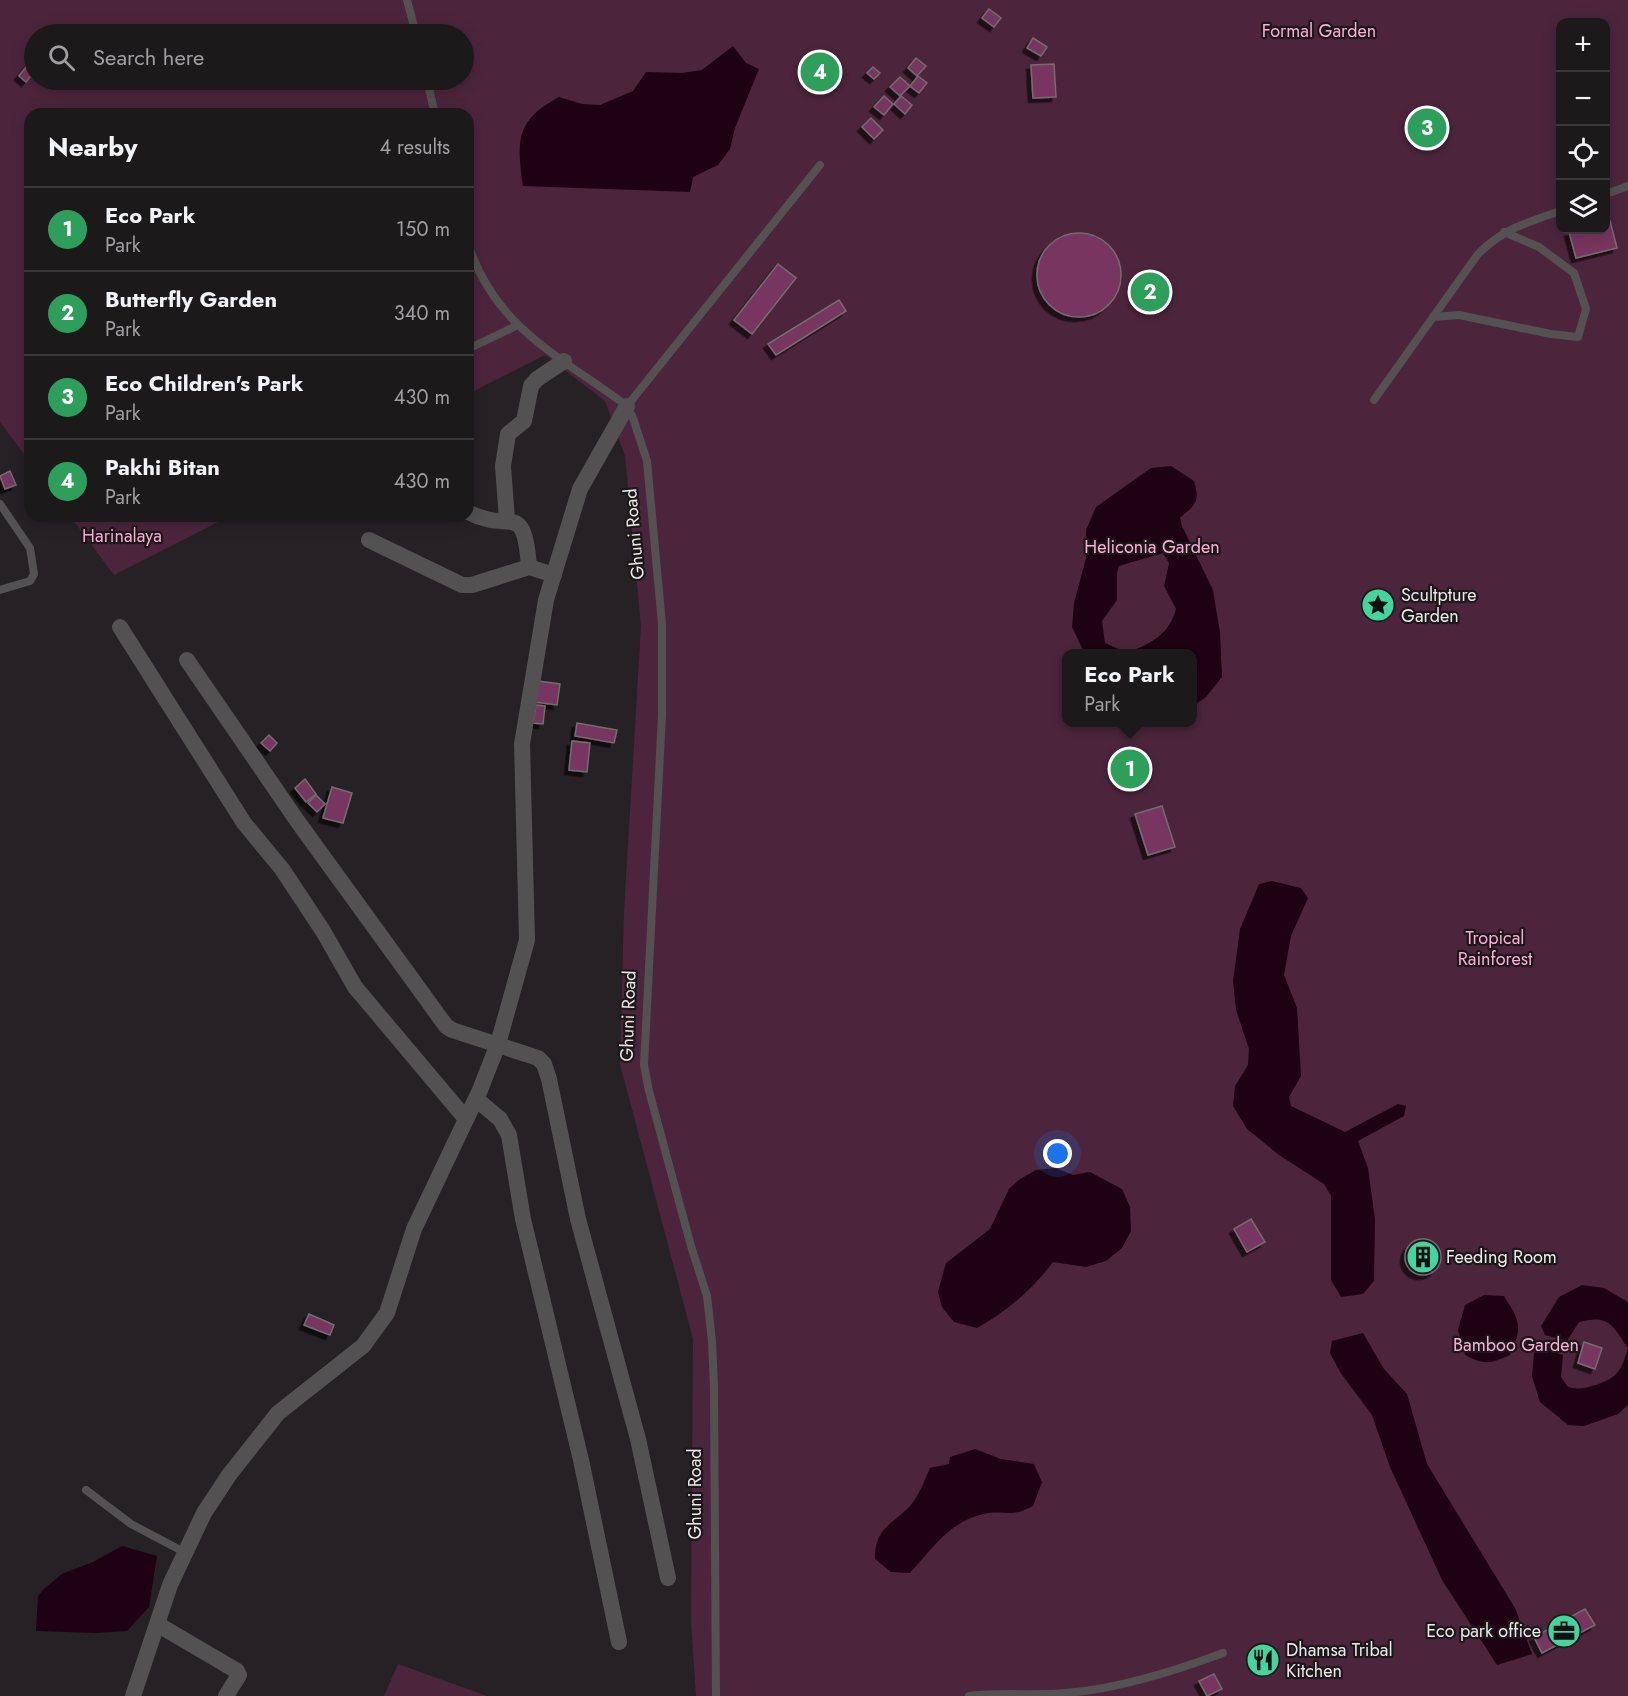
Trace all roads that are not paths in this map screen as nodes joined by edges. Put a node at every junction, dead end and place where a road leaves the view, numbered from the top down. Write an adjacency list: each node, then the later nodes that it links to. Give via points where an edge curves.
1 (406, 0): 2 (lane)
2 (413, 24)
3 (429, 90): 4 (lane)
4 (434, 108)
5 (820, 165): 16 (lane)
6 (1628, 186): 7 (lane)
7 (1610, 192)
8 (1556, 212): 9 (lane)
9 (1504, 232): 11 (lane, via 1478,254); 11 (lane, via 1539,247 1574,273 1586,309 1578,338 1459,315)
10 (474, 258): 12 (lane, via 485,284)
11 (1433, 317): 15 (lane)
12 (518, 325): 13 (lane); 14 (lane)
13 (474, 346)
14 (564, 361): 16 (lane); 19 (street, via 531,386 524,422 508,434 502,466)
15 (1374, 400)
16 (627, 406): 22 (street, via 580,489); 37 (lane, Ghuni Road, via 647,461 662,624 662,716 644,1065 707,1296 714,1388)
17 (0, 504): 23 (lane, via 30,548 34,574 30,581)
18 (474, 515): 19 (street, via 487,521)
19 (507, 520): 21 (street, via 524,530)
20 (369, 540): 21 (street, via 462,585)
21 (529, 567): 22 (street)
22 (554, 575): 26 (street, via 546,600 522,744 527,940)
23 (0, 590)
24 (120, 627): 28 (street, via 244,824 282,868 355,987)
25 (187, 660): 26 (street, via 446,1026)
26 (497, 1046): 27 (street); 31 (street, via 538,1058 549,1079 578,1219 638,1439)
27 (478, 1095): 28 (street); 33 (street, via 500,1119 508,1135 523,1219 581,1460)
28 (466, 1119): 30 (street, via 414,1228 387,1313 363,1346 278,1413 228,1475)
29 (86, 1490): 30 (lane, via 131,1524)
30 (184, 1552): 32 (street)
31 (668, 1578)
32 (157, 1624): 35 (street); 36 (street, via 237,1671 239,1674)
33 (619, 1642)
34 (1223, 1653): 38 (lane, via 1192,1665 1093,1690)
35 (133, 1696)
36 (226, 1696)
37 (716, 1696)
38 (969, 1696)

